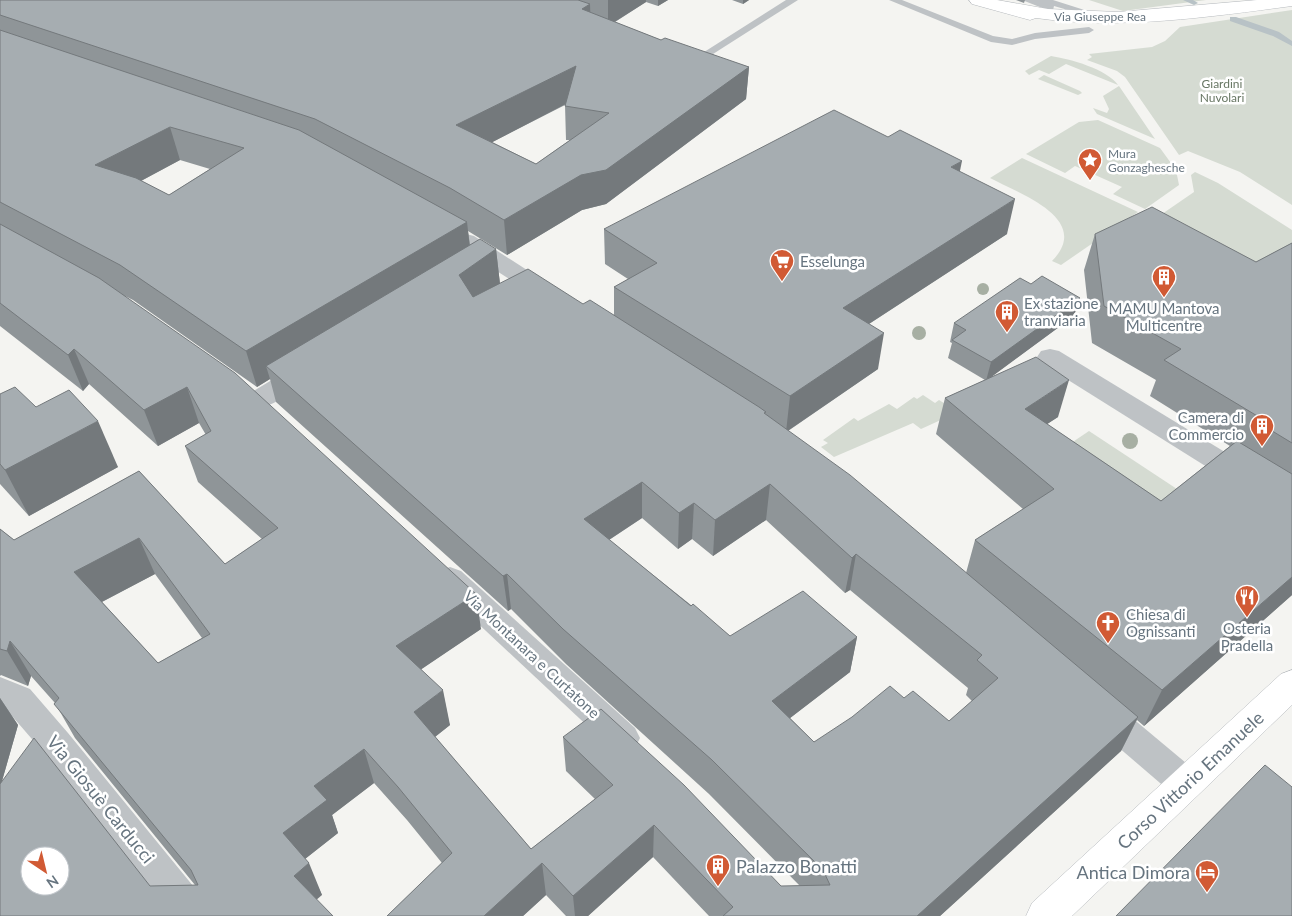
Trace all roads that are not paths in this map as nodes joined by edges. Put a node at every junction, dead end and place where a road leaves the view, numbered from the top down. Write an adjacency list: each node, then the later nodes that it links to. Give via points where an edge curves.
1 (792, 0): 10 (lane, via 702,55)
2 (894, 0): 9 (lane, via 991,39 1012,42)
3 (1042, 0): 9 (lane)
4 (984, 1): 6 (main road)
5 (1292, 1): 7 (main road, Via Giuseppe Rea)
6 (1020, 5): 8 (main road, Via Giuseppe Rea, via 1052,17); 9 (main road, Via Giuseppe Rea)
7 (1210, 11): 8 (main road, Via Giuseppe Rea); 9 (main road, Via Giuseppe Rea, via 1164,26)
8 (1121, 17): 9 (lane)
9 (1088, 22)
10 (726, 67)
11 (446, 230): 12 (street)
12 (491, 257): 13 (street); 14 (street)
13 (466, 272)
14 (571, 308)
15 (1050, 357): 20 (street)
16 (323, 360): 18 (street)
17 (233, 385): 18 (street)
18 (256, 401): 19 (street)
19 (278, 421)
20 (1292, 507)
21 (432, 563): 25 (street, Via Montanara e Curtatone)
22 (1292, 684): 26 (main road, Corso Vittorio Emanuele)
23 (0, 691): 27 (street, Via Giosuè Carducci, via 18,699 48,754)
24 (1082, 696): 26 (street)
25 (645, 758)
26 (1186, 784): 28 (main road, Corso Vittorio Emanuele)
27 (194, 916)
28 (1045, 916)

